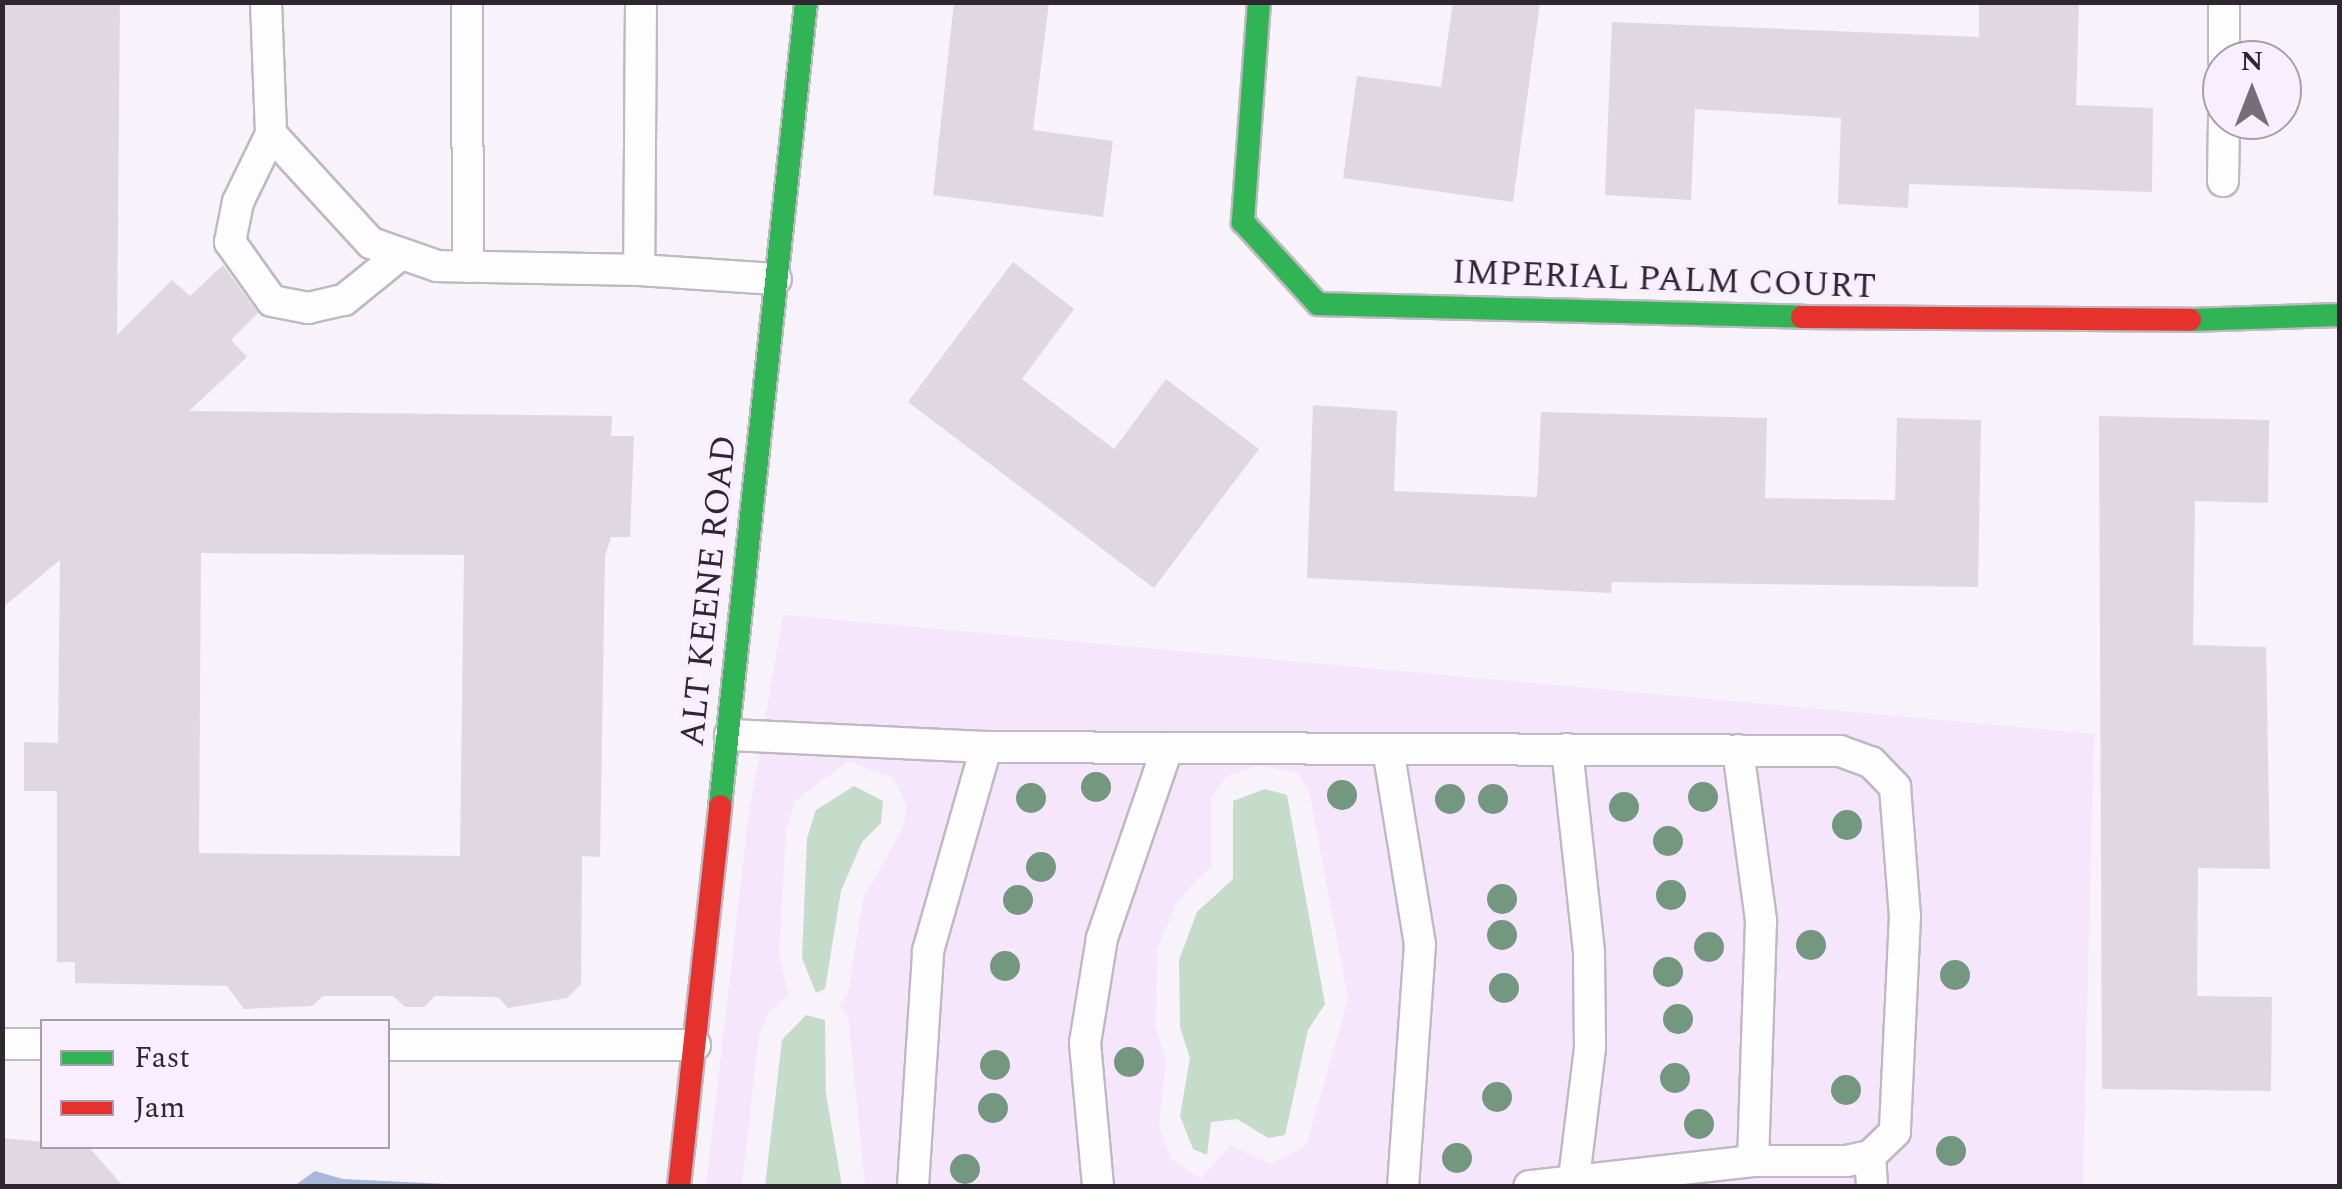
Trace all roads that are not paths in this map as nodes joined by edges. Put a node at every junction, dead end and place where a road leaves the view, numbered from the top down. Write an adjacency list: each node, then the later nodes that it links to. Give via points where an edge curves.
1 (266, 2): 8 (lane)
2 (467, 2): 12 (lane)
3 (641, 2): 13 (lane)
4 (806, 2): 14 (street, ALT KEENE ROAD)
5 (1258, 2): 15 (street, IMPERIAL PALM COURT, via 1243,222 1318,304 2056,324)
6 (2224, 2): 7 (lane)
7 (2224, 40)
8 (270, 134): 11 (lane, via 322,197); 11 (lane, via 238,202 230,242 272,302 308,308 344,300)
9 (2224, 140): 10 (lane)
10 (2223, 181)
11 (396, 258): 12 (lane)
12 (468, 267): 13 (lane)
13 (639, 270): 14 (lane)
14 (776, 279): 16 (street, ALT KEENE ROAD)
15 (2340, 315)
16 (730, 735): 17 (lane); 25 (street, ALT KEENE ROAD)
17 (986, 747): 18 (lane); 30 (lane, via 928,951)
18 (1167, 748): 19 (lane); 31 (lane, via 1102,938 1093,990 1085,1043)
19 (1388, 750): 20 (lane); 32 (lane, via 1420,944)
20 (1567, 750): 21 (lane); 28 (lane, via 1589,953 1590,1048)
21 (1738, 750): 26 (lane, via 1840,751 1871,762 1895,787 1905,916 1895,1132); 27 (lane, via 1762,921)
22 (2, 1044): 23 (lane)
23 (40, 1044)
24 (390, 1045): 25 (lane)
25 (696, 1045): 29 (street, ALT KEENE ROAD)
26 (1870, 1156): 27 (lane); 34 (lane)
27 (1753, 1161): 28 (lane)
28 (1574, 1179): 33 (lane)
29 (679, 1186)
30 (912, 1186)
31 (1098, 1186)
32 (1403, 1186)
33 (1529, 1186)
34 (1872, 1186)

